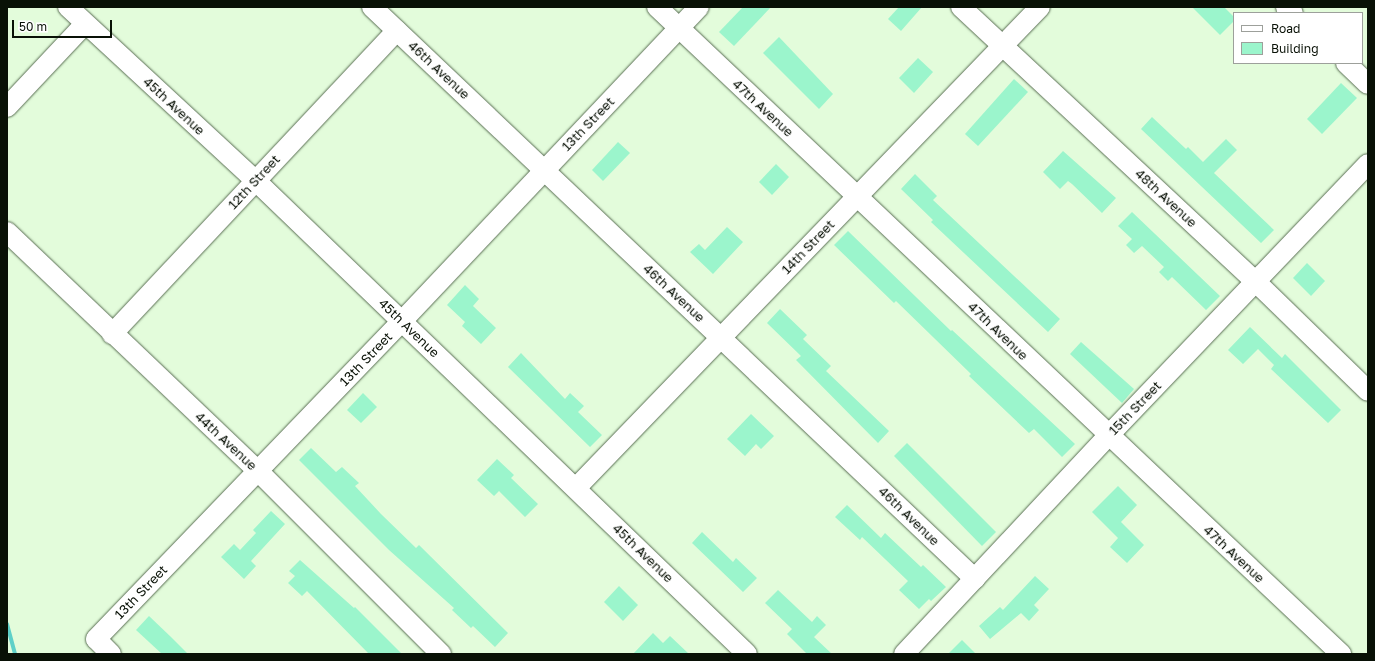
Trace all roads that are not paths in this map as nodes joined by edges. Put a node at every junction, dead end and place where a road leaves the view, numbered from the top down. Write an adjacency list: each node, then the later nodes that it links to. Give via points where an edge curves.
1 (68, 7): 7 (street, 45th Avenue)
2 (372, 7): 9 (street, 46th Avenue)
3 (657, 7): 8 (street, 47th Avenue)
4 (699, 7): 8 (street, 13th Street)
5 (961, 7): 10 (street, 48th Avenue)
6 (1040, 7): 10 (street, 14th Street)
7 (85, 24): 13 (street); 16 (street, 45th Avenue)
8 (679, 28): 15 (street, 13th Street); 17 (street, 47th Avenue)
9 (397, 31): 15 (street, 46th Avenue); 16 (street, 12th Street)
10 (1004, 45): 17 (street, 14th Street); 19 (street, 48th Avenue)
11 (1347, 64): 12 (street)
12 (1368, 84)
13 (7, 107)
14 (1368, 164): 19 (street, 15th Street)
15 (544, 170): 20 (street, 13th Street); 22 (street, 46th Avenue)
16 (255, 180): 20 (street, 45th Avenue); 21 (street, 12th Street)
17 (858, 197): 22 (street, 14th Street); 24 (street, 47th Avenue)
18 (7, 232): 21 (street, 44th Avenue)
19 (1256, 282): 23 (street, 48th Avenue); 24 (street, 15th Street)
20 (402, 321): 25 (street, 13th Street); 26 (street, 45th Avenue)
21 (112, 334): 25 (street, 44th Avenue)
22 (722, 337): 26 (street, 14th Street); 27 (street, 46th Avenue)
23 (1368, 391)
24 (1108, 436): 27 (street, 15th Street); 32 (street, 47th Avenue)
25 (258, 471): 28 (street, 13th Street, via 96,639); 29 (street, 44th Avenue)
26 (576, 488): 30 (street, 45th Avenue)
27 (975, 579): 31 (street, 15th Street)
28 (111, 654)
29 (441, 654)
30 (747, 654)
31 (904, 654)
32 (1341, 654)

